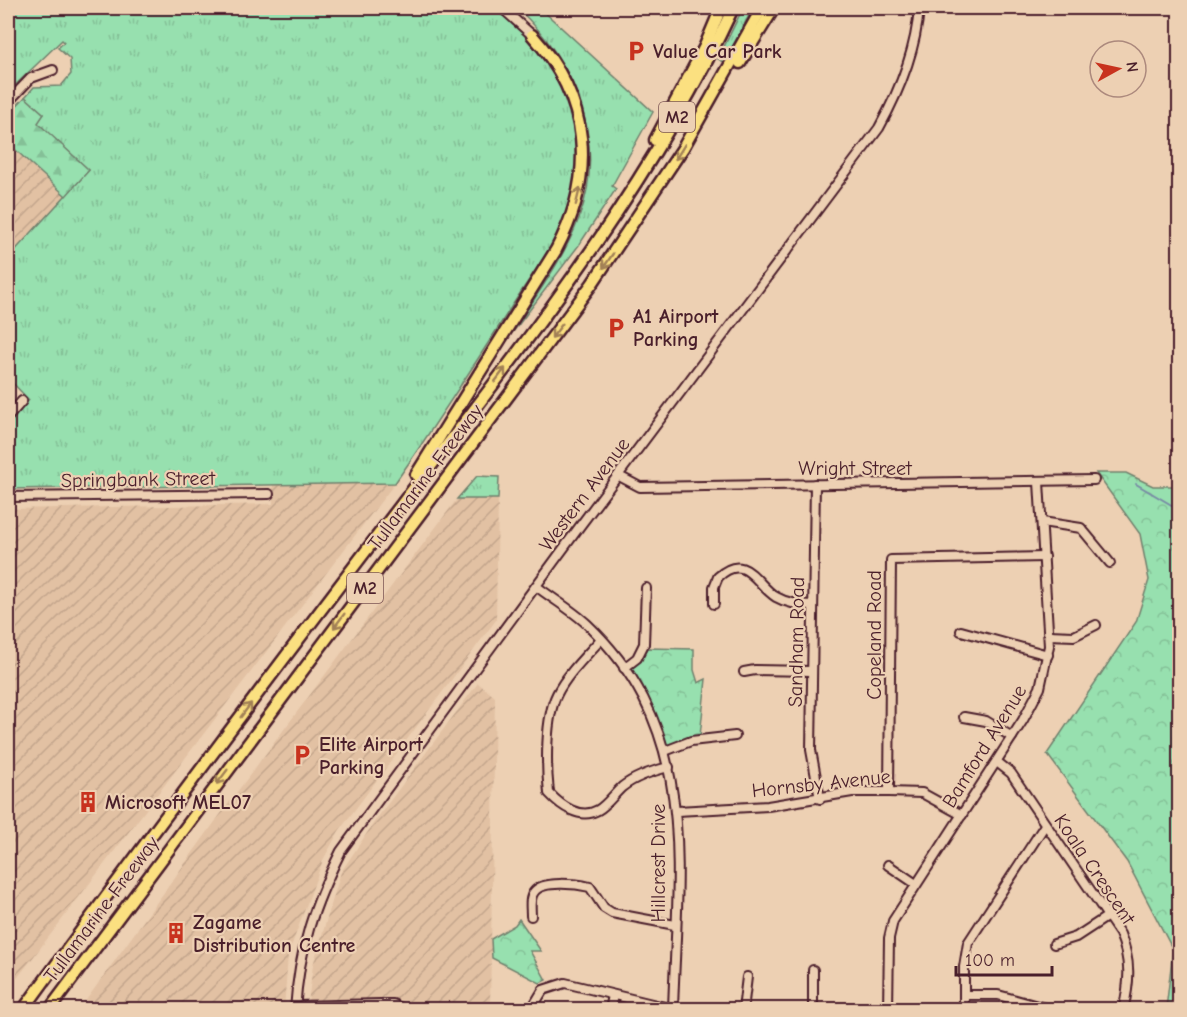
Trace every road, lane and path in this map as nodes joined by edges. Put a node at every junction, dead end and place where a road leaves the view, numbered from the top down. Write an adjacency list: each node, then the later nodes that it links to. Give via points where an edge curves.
1 (502, 8): 7 (street)
2 (721, 8): 11 (highway, via 675,104)
3 (733, 8): 11 (highway, Tullamarine Freeway / M2, via 675,120)
4 (762, 8): 9 (highway, Tullamarine Freeway / M2)
5 (774, 8): 9 (highway, via 730,78)
6 (919, 8): 14 (street, Western Avenue, via 906,73 879,128)
7 (532, 35): 20 (highway, one-way to 7, via 556,250 574,212 583,159 578,118 556,65)
8 (53, 70): 10 (street, via 31,78)
9 (721, 83): 60 (highway, Tullamarine Freeway / M2, one-way to 60, via 672,165 592,284)
10 (8, 102)
11 (610, 221): 20 (highway, Tullamarine Freeway / M2, one-way to 11, via 538,325)
12 (22, 401): 13 (street)
13 (8, 417)
14 (619, 476): 17 (street, Wright Street, via 640,487); 24 (street, Western Avenue)
15 (1094, 480): 16 (street, Wright Street)
16 (1039, 482): 17 (street, Wright Street); 21 (street, Bamford Avenue)
17 (815, 484): 27 (street, Sandham Road)
18 (269, 494): 19 (street, Springbank Street)
19 (8, 497)
20 (388, 522): 59 (highway, Tullamarine Freeway / M2, one-way to 20)
21 (1042, 522): 22 (street, Bamford Avenue); 23 (street, via 1081,528)
22 (1044, 557): 30 (street, Bamford Avenue); 42 (street, Copeland Road, via 891,560)
23 (1110, 562)
24 (536, 586): 31 (street, Hillcrest Drive); 57 (street, Western Avenue, via 341,851 309,925)
25 (646, 588): 33 (street, via 644,644 637,658)
26 (714, 604): 27 (street, via 718,577 737,568 750,571 777,597 797,605)
27 (813, 605): 34 (street, Sandham Road)
28 (1096, 625): 30 (street, via 1074,636)
29 (961, 632): 32 (street)
30 (1048, 635): 32 (street, Bamford Avenue)
31 (601, 639): 33 (street, Hillcrest Drive); 41 (street, via 553,702 549,721 549,793 570,810 584,813 597,810 634,779)
32 (1048, 655): 38 (street, Bamford Avenue, via 1040,688)
33 (624, 668): 39 (street, Hillcrest Drive, via 649,709)
34 (812, 671): 35 (street); 43 (street, Sandham Road, via 811,750)
35 (744, 672)
36 (964, 717): 38 (street, via 986,722)
37 (735, 736): 39 (street, via 691,741)
38 (1012, 737): 40 (street, Bamford Avenue)
39 (665, 751): 41 (street, Hillcrest Drive)
40 (997, 762): 45 (street, Bamford Avenue); 46 (street, Koala Crescent, via 1011,774)
41 (669, 766): 44 (street, Hillcrest Drive)
42 (889, 792): 43 (street, Hornsby Avenue, via 852,792); 45 (street, Hornsby Avenue, via 922,793)
43 (820, 799): 44 (street, Hornsby Avenue)
44 (677, 811): 51 (street, Hillcrest Drive)
45 (962, 815): 48 (street, Bamford Avenue)
46 (1045, 825): 50 (street, Koala Crescent); 56 (street, via 968,943)
47 (888, 865): 48 (street)
48 (916, 884): 66 (street, Bamford Avenue, via 890,929)
49 (531, 916): 51 (street, via 535,889 583,885 590,887 612,913)
50 (1108, 916): 52 (street, via 1076,937); 69 (street, Koala Crescent, via 1120,934 1129,962)
51 (675, 925): 58 (street, Hillcrest Drive)
52 (1054, 944)
53 (813, 970): 65 (street)
54 (747, 977): 64 (street)
55 (613, 994): 58 (street); 62 (street, via 565,983 554,985 543,990); 63 (street)
56 (964, 995): 67 (street); 68 (street, via 998,995)
57 (295, 1008): 61 (street, via 393,1004)
58 (673, 1009)
59 (23, 1010)
60 (49, 1010)
61 (404, 1010)
62 (531, 1010)
63 (610, 1010)
64 (743, 1010)
65 (813, 1010)
66 (888, 1010)
67 (963, 1010)
68 (1052, 1010)
69 (1124, 1010)

